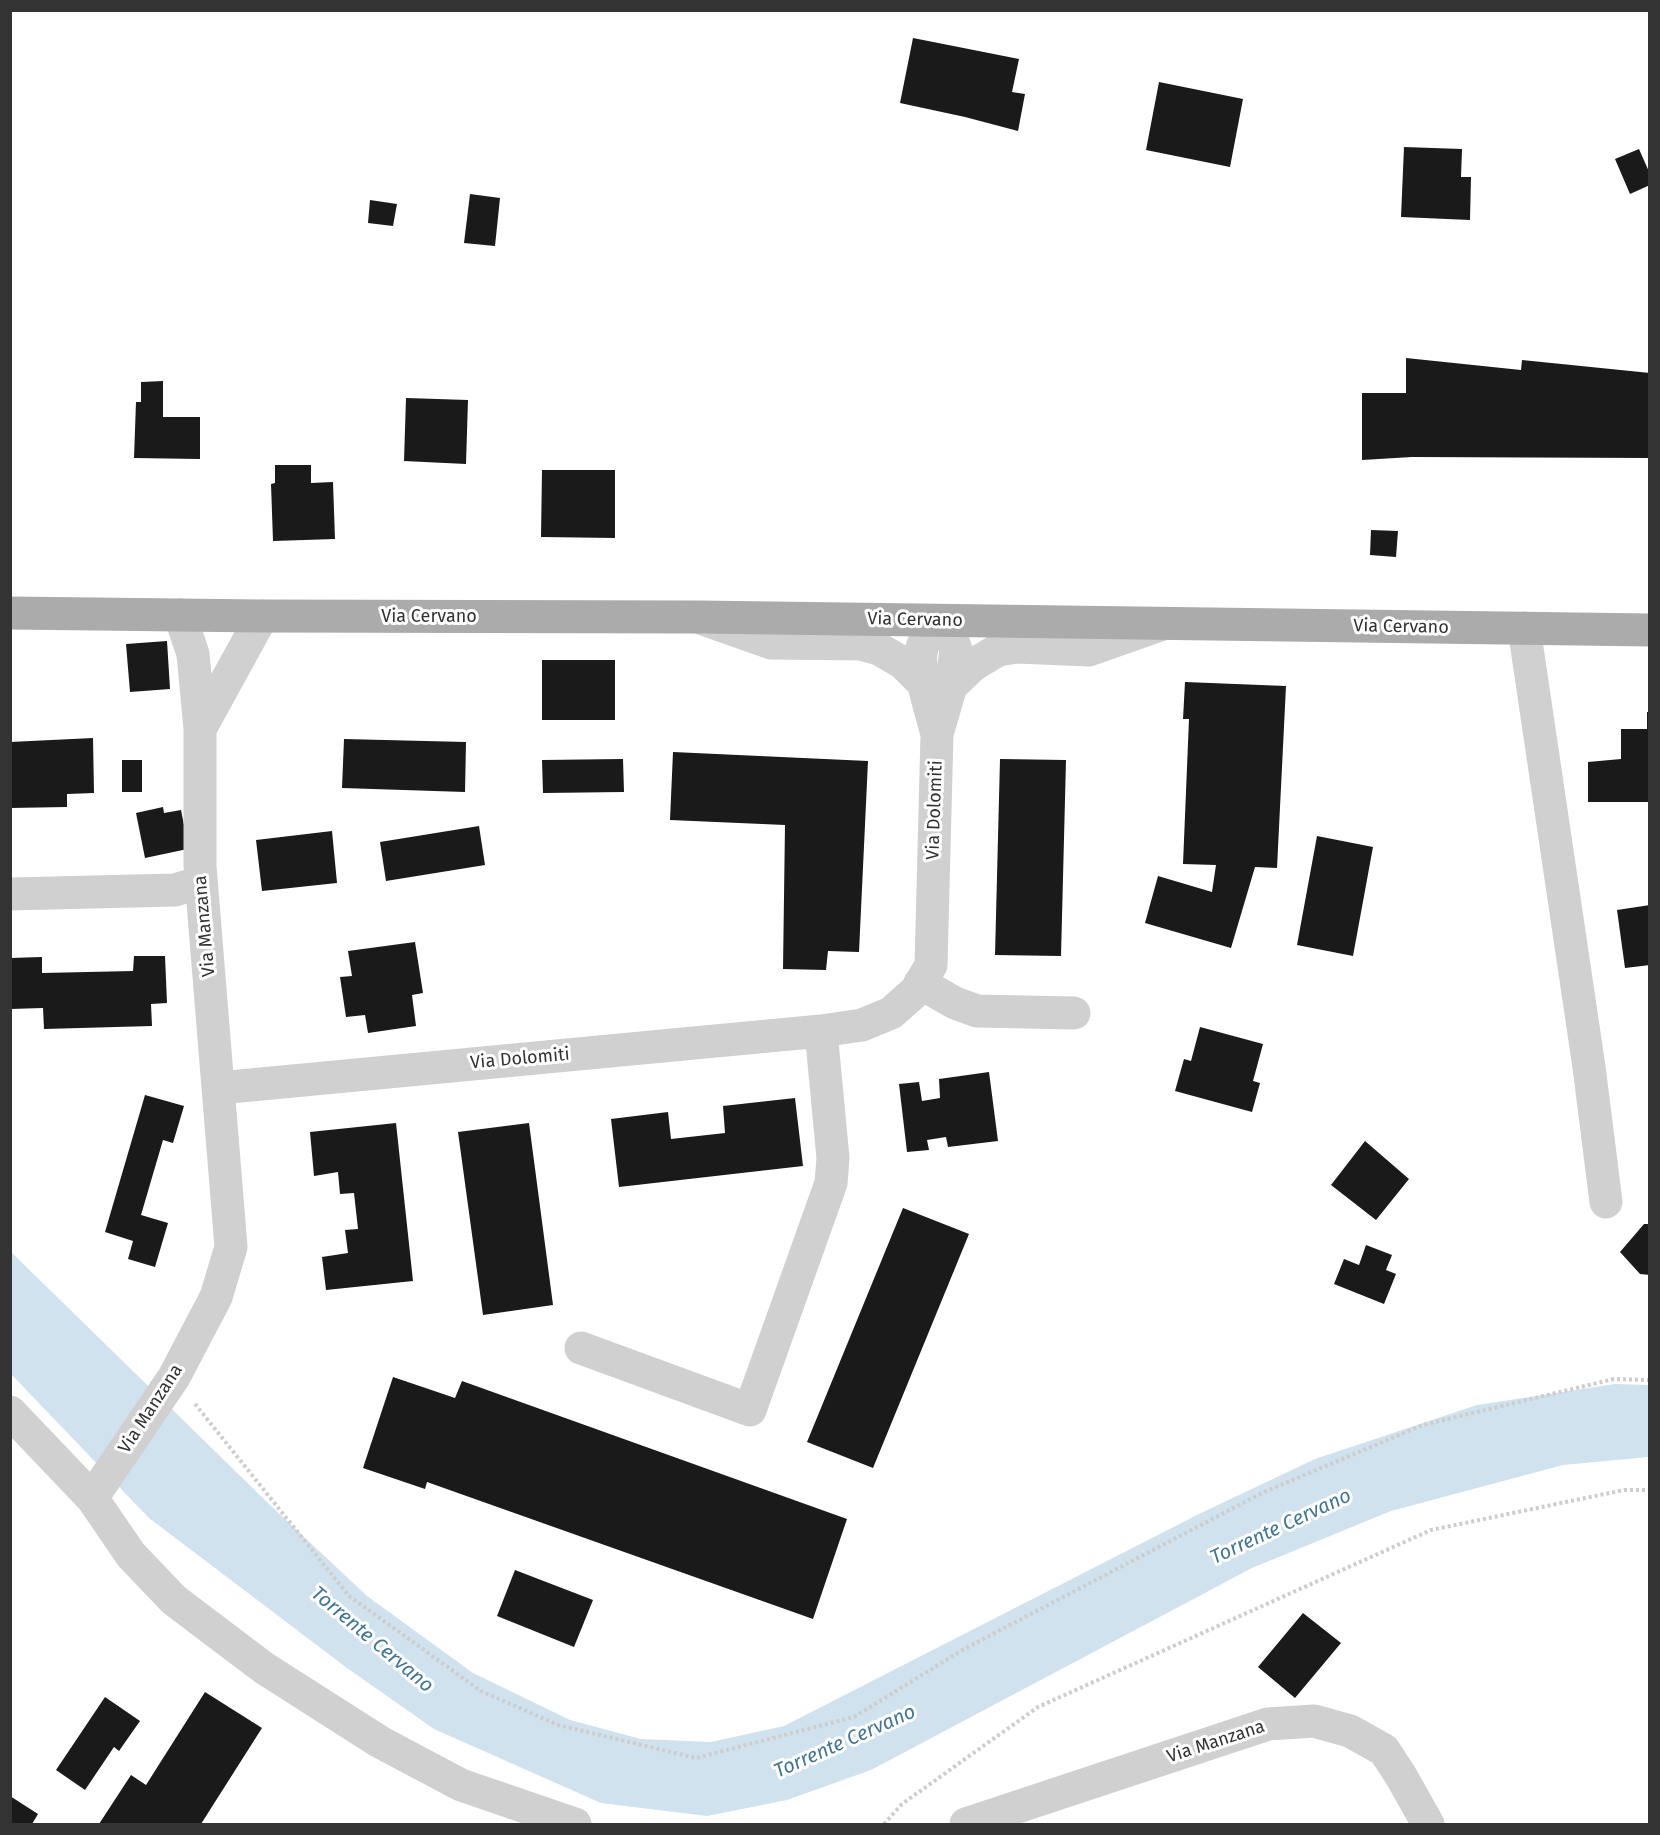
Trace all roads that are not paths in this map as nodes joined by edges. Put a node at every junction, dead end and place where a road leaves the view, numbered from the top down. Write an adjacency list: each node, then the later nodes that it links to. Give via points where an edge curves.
1 (10, 613): 2 (main road, Via Cervano)
2 (180, 615): 3 (main road, Via Cervano); 10 (street, Via Manzana, via 193,654)
3 (262, 616): 4 (main road, Via Cervano); 10 (street, Via Manzana)
4 (699, 617): 5 (main road, Via Cervano); 9 (street, via 771,643 861,644 879,649)
5 (941, 621): 6 (main road, Via Cervano); 9 (street, Via Dolomiti, via 920,654)
6 (1167, 623): 7 (main road, Via Cervano); 9 (street, via 1089,650 998,650)
7 (1524, 628): 8 (main road, Via Cervano); 17 (street)
8 (1650, 630)
9 (938, 685): 13 (street, Via Dolomiti, via 931,965)
10 (200, 729): 11 (street, Via Manzana)
11 (201, 882): 12 (street, via 175,890); 16 (street, Via Manzana)
12 (10, 894)
13 (920, 983): 14 (street, via 955,1004 977,1011); 15 (street, Via Dolomiti, via 891,1013 862,1025)
14 (1074, 1013)
15 (821, 1031): 16 (street, Via Dolomiti); 18 (street, via 833,1158 831,1184 750,1410)
16 (219, 1088): 20 (street, Via Manzana, via 231,1247 216,1297 174,1377)
17 (1606, 1202)
18 (581, 1348)
19 (10, 1412): 20 (street)
20 (92, 1498): 21 (street, via 131,1555 174,1600 264,1668 380,1742 461,1785)
21 (575, 1824)
22 (966, 1824): 23 (street, Via Manzana, via 1268,1724 1314,1721 1350,1731 1384,1750)
23 (1428, 1824)

